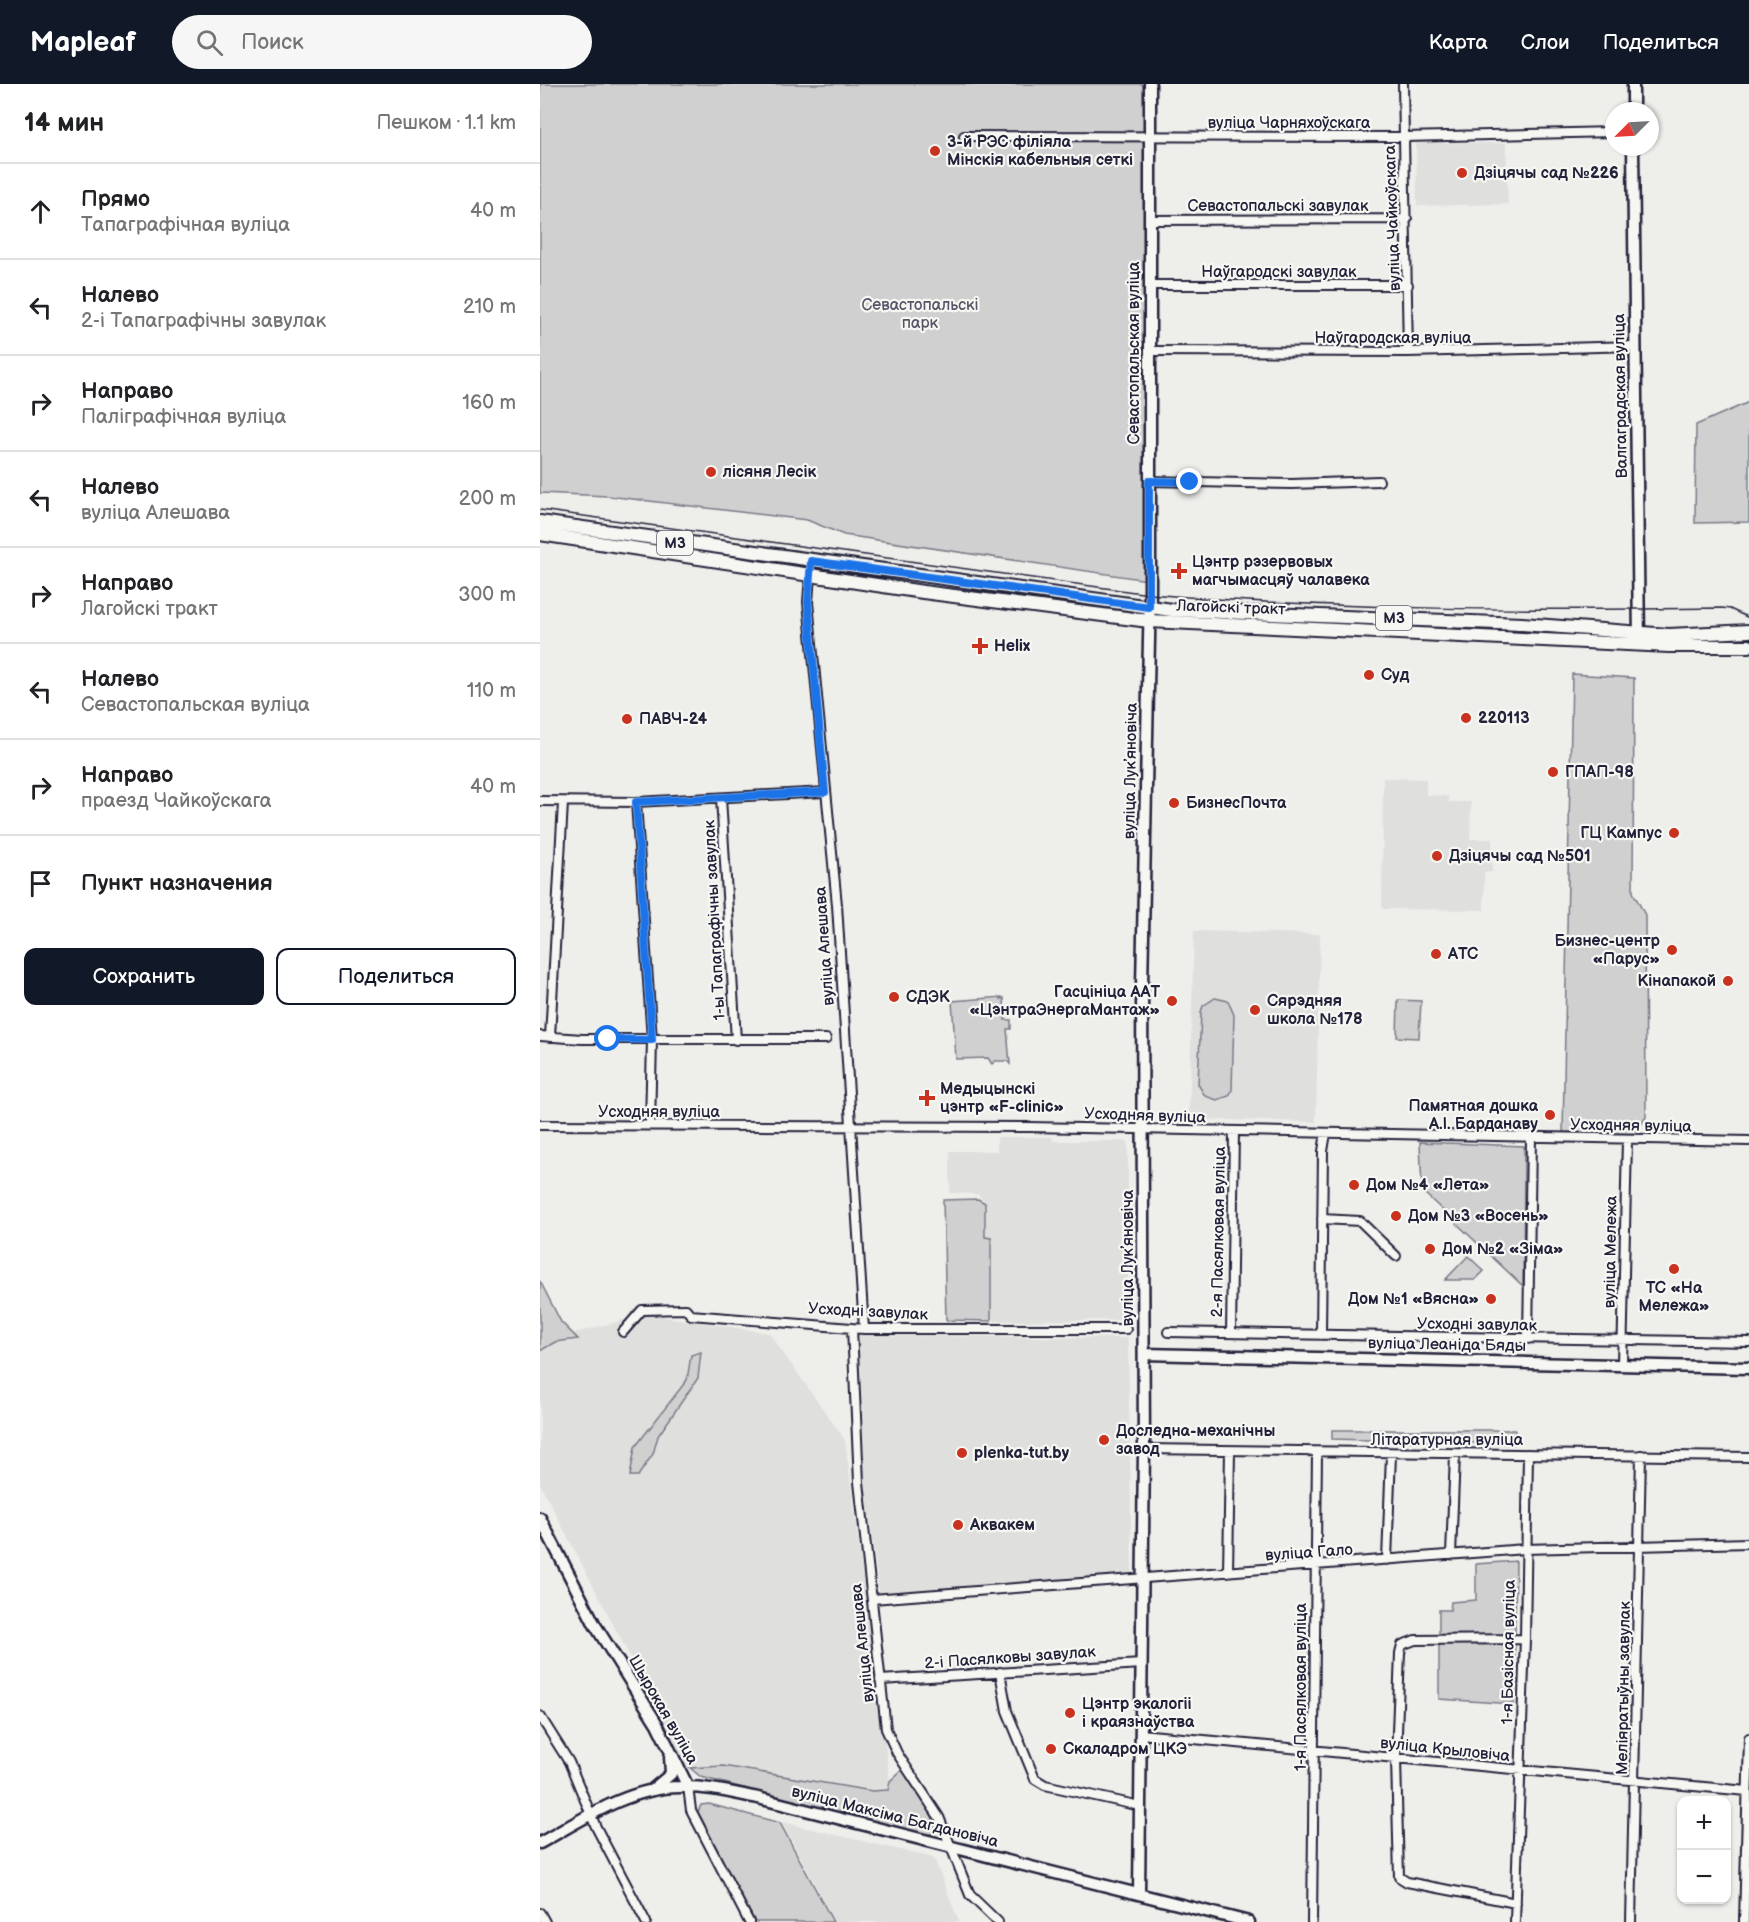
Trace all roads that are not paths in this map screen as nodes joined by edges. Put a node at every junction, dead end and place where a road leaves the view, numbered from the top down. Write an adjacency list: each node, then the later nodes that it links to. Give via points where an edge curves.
1 (1150, 84): 7 (main road, Севастопальская вуліца)
2 (1402, 84): 8 (street, вуліца Чайкоўскага)
3 (1633, 84): 4 (main road)
4 (1633, 102)
5 (1605, 132): 8 (street, вуліца Чарняхоўскага)
6 (964, 136): 7 (street, вуліца Чарняхоўскага)
7 (1149, 136): 8 (street, вуліца Чарняхоўскага); 11 (main road, Севастопальская вуліца)
8 (1404, 137): 10 (street, вуліца Чайкоўскага)
9 (1633, 156): 14 (main road, Валгаградская вуліца)
10 (1407, 219): 11 (street, Севастопальскі завулак); 13 (street, вуліца Чайкоўскага)
11 (1149, 220): 12 (main road, Севастопальская вуліца)
12 (1150, 285): 13 (street, Наўгародскі завулак); 15 (main road, Севастопальская вуліца)
13 (1408, 285): 16 (street, вуліца Чайкоўскага)
14 (1635, 346): 16 (street, Наўгародская вуліца); 26 (main road, Валгаградская вуліца)
15 (1150, 351): 16 (street, Наўгародская вуліца); 17 (main road, Севастопальская вуліца)
16 (1408, 352)
17 (1149, 481): 18 (street); 23 (main road, Севастопальская вуліца)
18 (1379, 482)
19 (540, 522): 21 (main road, Лагойскі тракт / М3)
20 (540, 534): 22 (main road, Лагойскі тракт / М3)
21 (811, 561): 22 (street, вуліца Алешава); 23 (main road, Лагойскі тракт / М3)
22 (809, 574): 24 (main road, Лагойскі тракт / М3); 28 (street, вуліца Алешава, via 808,602)
23 (1149, 607): 24 (main road, Севастопальская вуліца); 26 (main road, Лагойскі тракт / М3, via 1522,624)
24 (1149, 621): 26 (main road, Лагойскі тракт / М3); 41 (main road, вуліца Лукʼяновіча)
25 (1749, 631): 26 (main road, М3)
26 (1639, 639): 27 (main road, М3)
27 (1749, 646)
28 (825, 792): 29 (street); 40 (street, вуліца Алешава, via 837,905)
29 (721, 798): 31 (street); 37 (street, 1-ы Тапаграфічны завулак)
30 (540, 801): 32 (street)
31 (636, 802): 32 (street); 36 (street)
32 (563, 803): 34 (street)
33 (540, 1036): 34 (street)
34 (550, 1037): 36 (street)
35 (826, 1039): 37 (street)
36 (652, 1040): 37 (street); 39 (street)
37 (736, 1040)
38 (540, 1125): 39 (street, Усходняя вуліца)
39 (650, 1125): 40 (street, Усходняя вуліца)
40 (849, 1126): 41 (street, Усходняя вуліца); 50 (street, вуліца Алешава)
41 (1142, 1128): 42 (street, Усходняя вуліца); 59 (main road, вуліца Лукʼяновіча)
42 (1234, 1132): 43 (street, Усходняя вуліца); 54 (street, 2-я Пасялковая вуліца)
43 (1326, 1133): 44 (street, Усходняя вуліца); 47 (street)
44 (1531, 1138): 45 (street, Усходняя вуліца); 56 (street)
45 (1627, 1140): 46 (street, Усходняя вуліца); 57 (street, вуліца Мележа)
46 (1749, 1141)
47 (1322, 1219): 48 (street, via 1360,1221); 55 (street)
48 (1396, 1256)
49 (852, 1328): 50 (street, Усходні завулак); 52 (street, Усходні завулак, via 691,1315 686,1309 642,1310); 79 (street, вуліца Алешава, via 859,1482)
50 (864, 1329): 51 (street, Усходні завулак)
51 (1126, 1329)
52 (623, 1332)
53 (1168, 1332): 54 (street, Усходні завулак)
54 (1231, 1333): 55 (street, Усходні завулак)
55 (1321, 1335): 56 (street, Усходні завулак)
56 (1528, 1339): 57 (street, Усходні завулак)
57 (1623, 1339): 58 (street, Усходні завулак); 60 (street, вуліца Мележа)
58 (1749, 1342)
59 (1143, 1354): 60 (main road, вуліца Леаніда Бяды); 62 (main road, вуліца Лукʼяновіча)
60 (1622, 1365): 61 (main road, вуліца Леаніда Бяды)
61 (1749, 1368)
62 (1144, 1449): 63 (street, Літаратурная вуліца); 78 (main road, вуліца Лукʼяновіча)
63 (1230, 1451): 64 (street, Літаратурная вуліца); 77 (street)
64 (1317, 1453): 65 (street, Літаратурная вуліца); 76 (street, 1-я Пасялковая вуліца)
65 (1391, 1454): 67 (street, Літаратурная вуліца); 75 (street)
66 (1528, 1454): 67 (street, Літаратурная вуліца); 68 (street, Літаратурная вуліца); 73 (street, 1-я Базісная вуліца)
67 (1455, 1455): 74 (street)
68 (1641, 1455): 69 (street, Літаратурная вуліца); 72 (street, Меліяратыўны завулак)
69 (1749, 1457)
70 (540, 1518): 87 (main road, Шырокая вуліца, via 595,1624)
71 (1749, 1543): 72 (street, вуліца Гало)
72 (1640, 1546): 73 (street, вуліца Гало); 91 (street, Меліяратыўны завулак)
73 (1525, 1549): 74 (street, вуліца Гало); 80 (street, 1-я Базісная вуліца)
74 (1451, 1555): 75 (street, вуліца Гало)
75 (1387, 1560): 76 (street, вуліца Гало)
76 (1314, 1566): 77 (street, вуліца Гало); 88 (street, 1-я Пасялковая вуліца)
77 (1228, 1572): 78 (street, вуліца Гало)
78 (1142, 1579): 79 (street, вуліца Гало); 81 (main road, вуліца Лукʼяновіча)
79 (872, 1599): 83 (street, вуліца Алешава)
80 (1525, 1639): 89 (street, via 1415,1640 1401,1645); 90 (street, 1-я Базісная вуліца)
81 (1142, 1664): 82 (street, 2-і Пасялковы завулак); 85 (main road, вуліца Лукʼяновіча)
82 (1000, 1672): 83 (street, 2-і Пасялковы завулак); 95 (street, via 1003,1698 1035,1779 1045,1785)
83 (880, 1680): 98 (street, вуліца Алешава, via 889,1738 939,1817)
84 (540, 1716): 96 (street, via 569,1762)
85 (1140, 1734): 88 (street, вуліца Крыловіча); 95 (main road, вуліца Лукʼяновіча)
86 (1749, 1738): 94 (street)
87 (666, 1742): 92 (main road, Шырокая вуліца); 93 (main road, via 672,1768)
88 (1315, 1752): 89 (street, вуліца Крыловіча); 108 (street, 1-я Пасялковая вуліца)
89 (1396, 1758): 90 (street, вуліца Крыловіча); 101 (street, via 1401,1880)
90 (1519, 1772): 91 (street, вуліца Крыловіча); 101 (street, 1-я Базісная вуліца)
91 (1636, 1782): 94 (street, вуліца Крыловіча); 110 (street, Меліяратыўны завулак)
92 (688, 1787): 93 (main road, вуліца Максіма Багдановіча); 98 (main road, вуліца Максіма Багдановіча, via 758,1798); 105 (street, Шырокая вуліца, via 691,1810)
93 (652, 1790): 96 (main road, вуліца Максіма Багдановіча)
94 (1747, 1791): 99 (street)
95 (1140, 1806): 100 (main road, вуліца Лукʼяновіча)
96 (592, 1815): 97 (main road, вуліца Максіма Багдановіча); 104 (street)
97 (540, 1843)
98 (952, 1848): 100 (main road, вуліца Максіма Багдановіча); 106 (street, вуліца Алешава, via 970,1895)
99 (1747, 1888): 111 (street)
100 (1139, 1894): 107 (main road, вуліца Максіма Багдановіча)
101 (1516, 1903): 109 (street, 1-я Базісная вуліца)
102 (540, 1912): 103 (street)
103 (545, 1922)
104 (646, 1922)
105 (749, 1922)
106 (998, 1922)
107 (1249, 1922)
108 (1312, 1922)
109 (1515, 1922)
110 (1631, 1922)
111 (1744, 1922)

